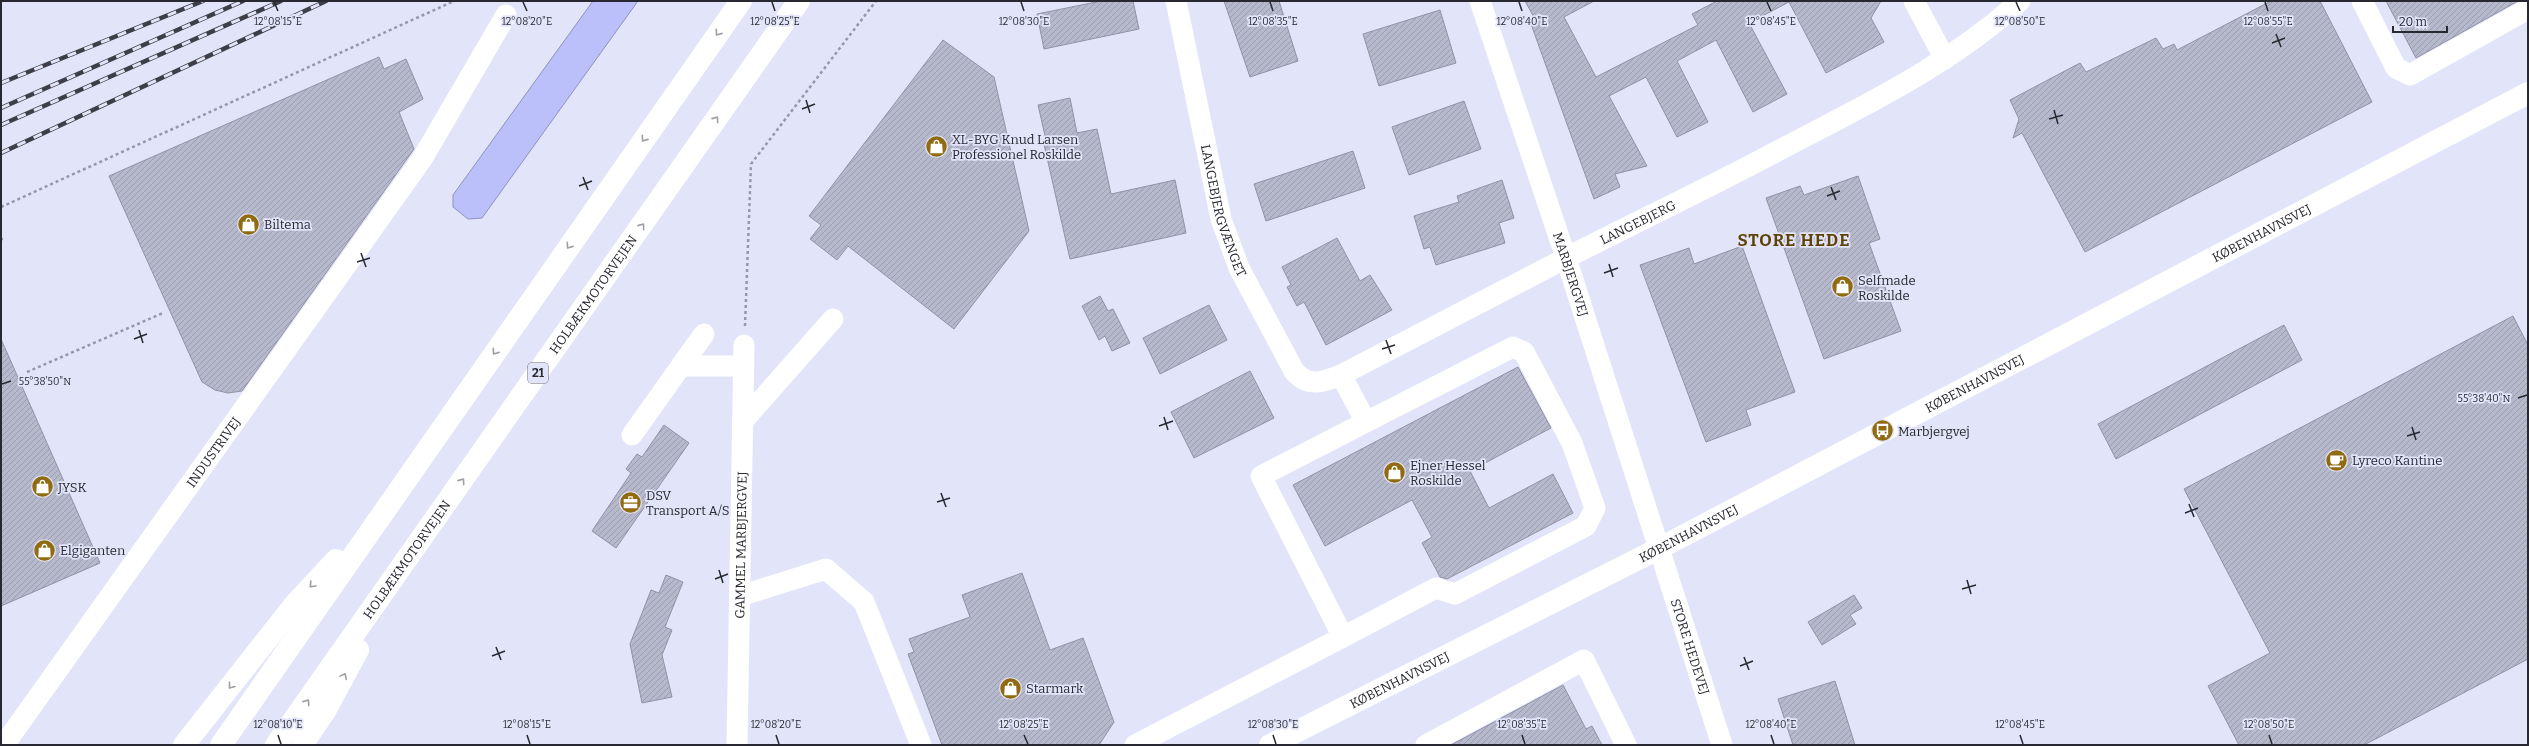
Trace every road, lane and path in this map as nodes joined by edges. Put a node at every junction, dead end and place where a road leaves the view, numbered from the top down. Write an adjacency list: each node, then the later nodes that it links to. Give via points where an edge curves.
1 (454, 1): 14 (path)
2 (741, 1): 27 (main road, one-way to 27)
3 (799, 1): 29 (main road, HOLBÆKMOTORVEJEN / 21, one-way to 3)
4 (876, 1): 19 (path, via 751,164)
5 (1176, 1): 23 (street, LANGEBJERGVÆNGET, via 1221,219 1239,268 1294,372 1307,382)
6 (1480, 1): 15 (street, MARBJERGVEJ)
7 (1914, 1): 12 (street)
8 (2020, 1): 12 (street, LANGEBJERG)
9 (2362, 1): 10 (street, via 2396,68 2410,75)
10 (2528, 9)
11 (506, 15): 32 (street, INDUSTRIVEJ, via 422,159)
12 (1946, 59): 15 (street, LANGEBJERG, via 1700,192)
13 (2528, 93): 28 (main road, KØBENHAVNSVEJ)
14 (1, 207)
15 (1566, 258): 23 (street, LANGEBJERG); 28 (street, MARBJERGVEJ)
16 (163, 313): 22 (path)
17 (833, 319): 24 (street)
18 (704, 334): 20 (street)
19 (744, 346): 21 (street, GAMMEL MARBJERGVEJ)
20 (681, 366): 21 (street); 26 (street)
21 (744, 366): 24 (street, GAMMEL MARBJERGVEJ)
22 (27, 372)
23 (1334, 378): 25 (street)
24 (743, 421): 30 (street, GAMMEL MARBJERGVEJ)
25 (1366, 422): 31 (street, via 1261,476); 31 (street, via 1513,348 1524,352 1572,444 1595,508 1586,526 1455,594 1436,588)
26 (632, 435)
27 (387, 506): 33 (main road, one-way to 33, via 295,604); 34 (main road)
28 (1658, 549): 40 (main road, KØBENHAVNSVEJ); 43 (street, STORE HEDEVEJ)
29 (405, 563): 35 (main road, HOLBÆKMOTORVEJEN / 21, one-way to 29); 36 (main road, one-way to 29, via 325,711)
30 (740, 596): 37 (street, GAMMEL MARBJERGVEJ); 38 (street, via 826,569 864,602)
31 (1343, 636): 39 (street)
32 (4, 745)
33 (184, 745)
34 (221, 745)
35 (276, 745)
36 (302, 745)
37 (737, 745)
38 (921, 745)
39 (1134, 745)
40 (1270, 745)
41 (1426, 745): 42 (street, via 1584,660)
42 (1626, 745)
43 (1722, 745)

